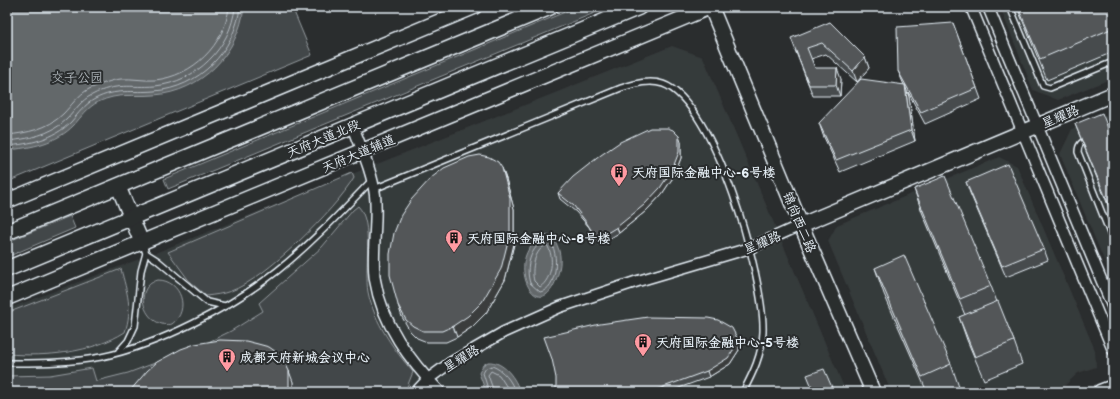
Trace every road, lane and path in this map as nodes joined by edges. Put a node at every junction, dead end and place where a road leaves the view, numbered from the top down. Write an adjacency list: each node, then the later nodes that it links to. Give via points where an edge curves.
1 (474, 7): 17 (street)
2 (550, 7): 16 (main road)
3 (639, 7): 10 (main road, 天府大道北段)
4 (710, 7): 14 (street, 天府大道辅道); 19 (street, 锦尚西二路)
5 (971, 7): 13 (street)
6 (988, 7): 11 (street)
7 (1010, 7): 8 (lane, via 1043,86 1050,88)
8 (1113, 62)
9 (1113, 94): 11 (street, 星耀路)
10 (353, 126): 14 (street); 18 (main road, 天府大道北段)
11 (1037, 126): 13 (street, 星耀路); 27 (street)
12 (1113, 129): 23 (lane, via 1082,142 1078,152 1111,236)
13 (1023, 132): 19 (street, 星耀路); 28 (street)
14 (362, 151): 15 (street); 21 (street, 天府大道辅道)
15 (372, 185): 22 (lane, via 622,88 650,82 663,84 677,92 706,133 738,205); 26 (lane, via 276,272); 31 (street, via 374,280 383,312 403,348)
16 (118, 186): 18 (street); 20 (main road)
17 (7, 201)
18 (131, 217): 21 (street); 24 (main road, 天府大道北段)
19 (801, 225): 22 (street, 星耀路); 36 (street, 锦尚西二路)
20 (7, 232)
21 (144, 248): 25 (street, 天府大道辅道); 26 (lane, via 207,302); 29 (lane, via 135,326 128,341)
22 (750, 248): 31 (street, 星耀路, via 560,307 504,332 450,363); 35 (lane, via 762,308 763,332 760,355)
23 (1113, 264)
24 (7, 269)
25 (7, 298)
26 (225, 306): 29 (lane, via 174,332)
27 (1113, 308)
28 (1113, 350)
29 (118, 352): 30 (lane, via 102,357 64,362)
30 (7, 363)
31 (428, 379): 33 (street, 星耀路); 34 (street)
32 (1113, 387): 37 (street)
33 (416, 392)
34 (440, 392)
35 (743, 392)
36 (873, 392)
37 (1100, 392)

